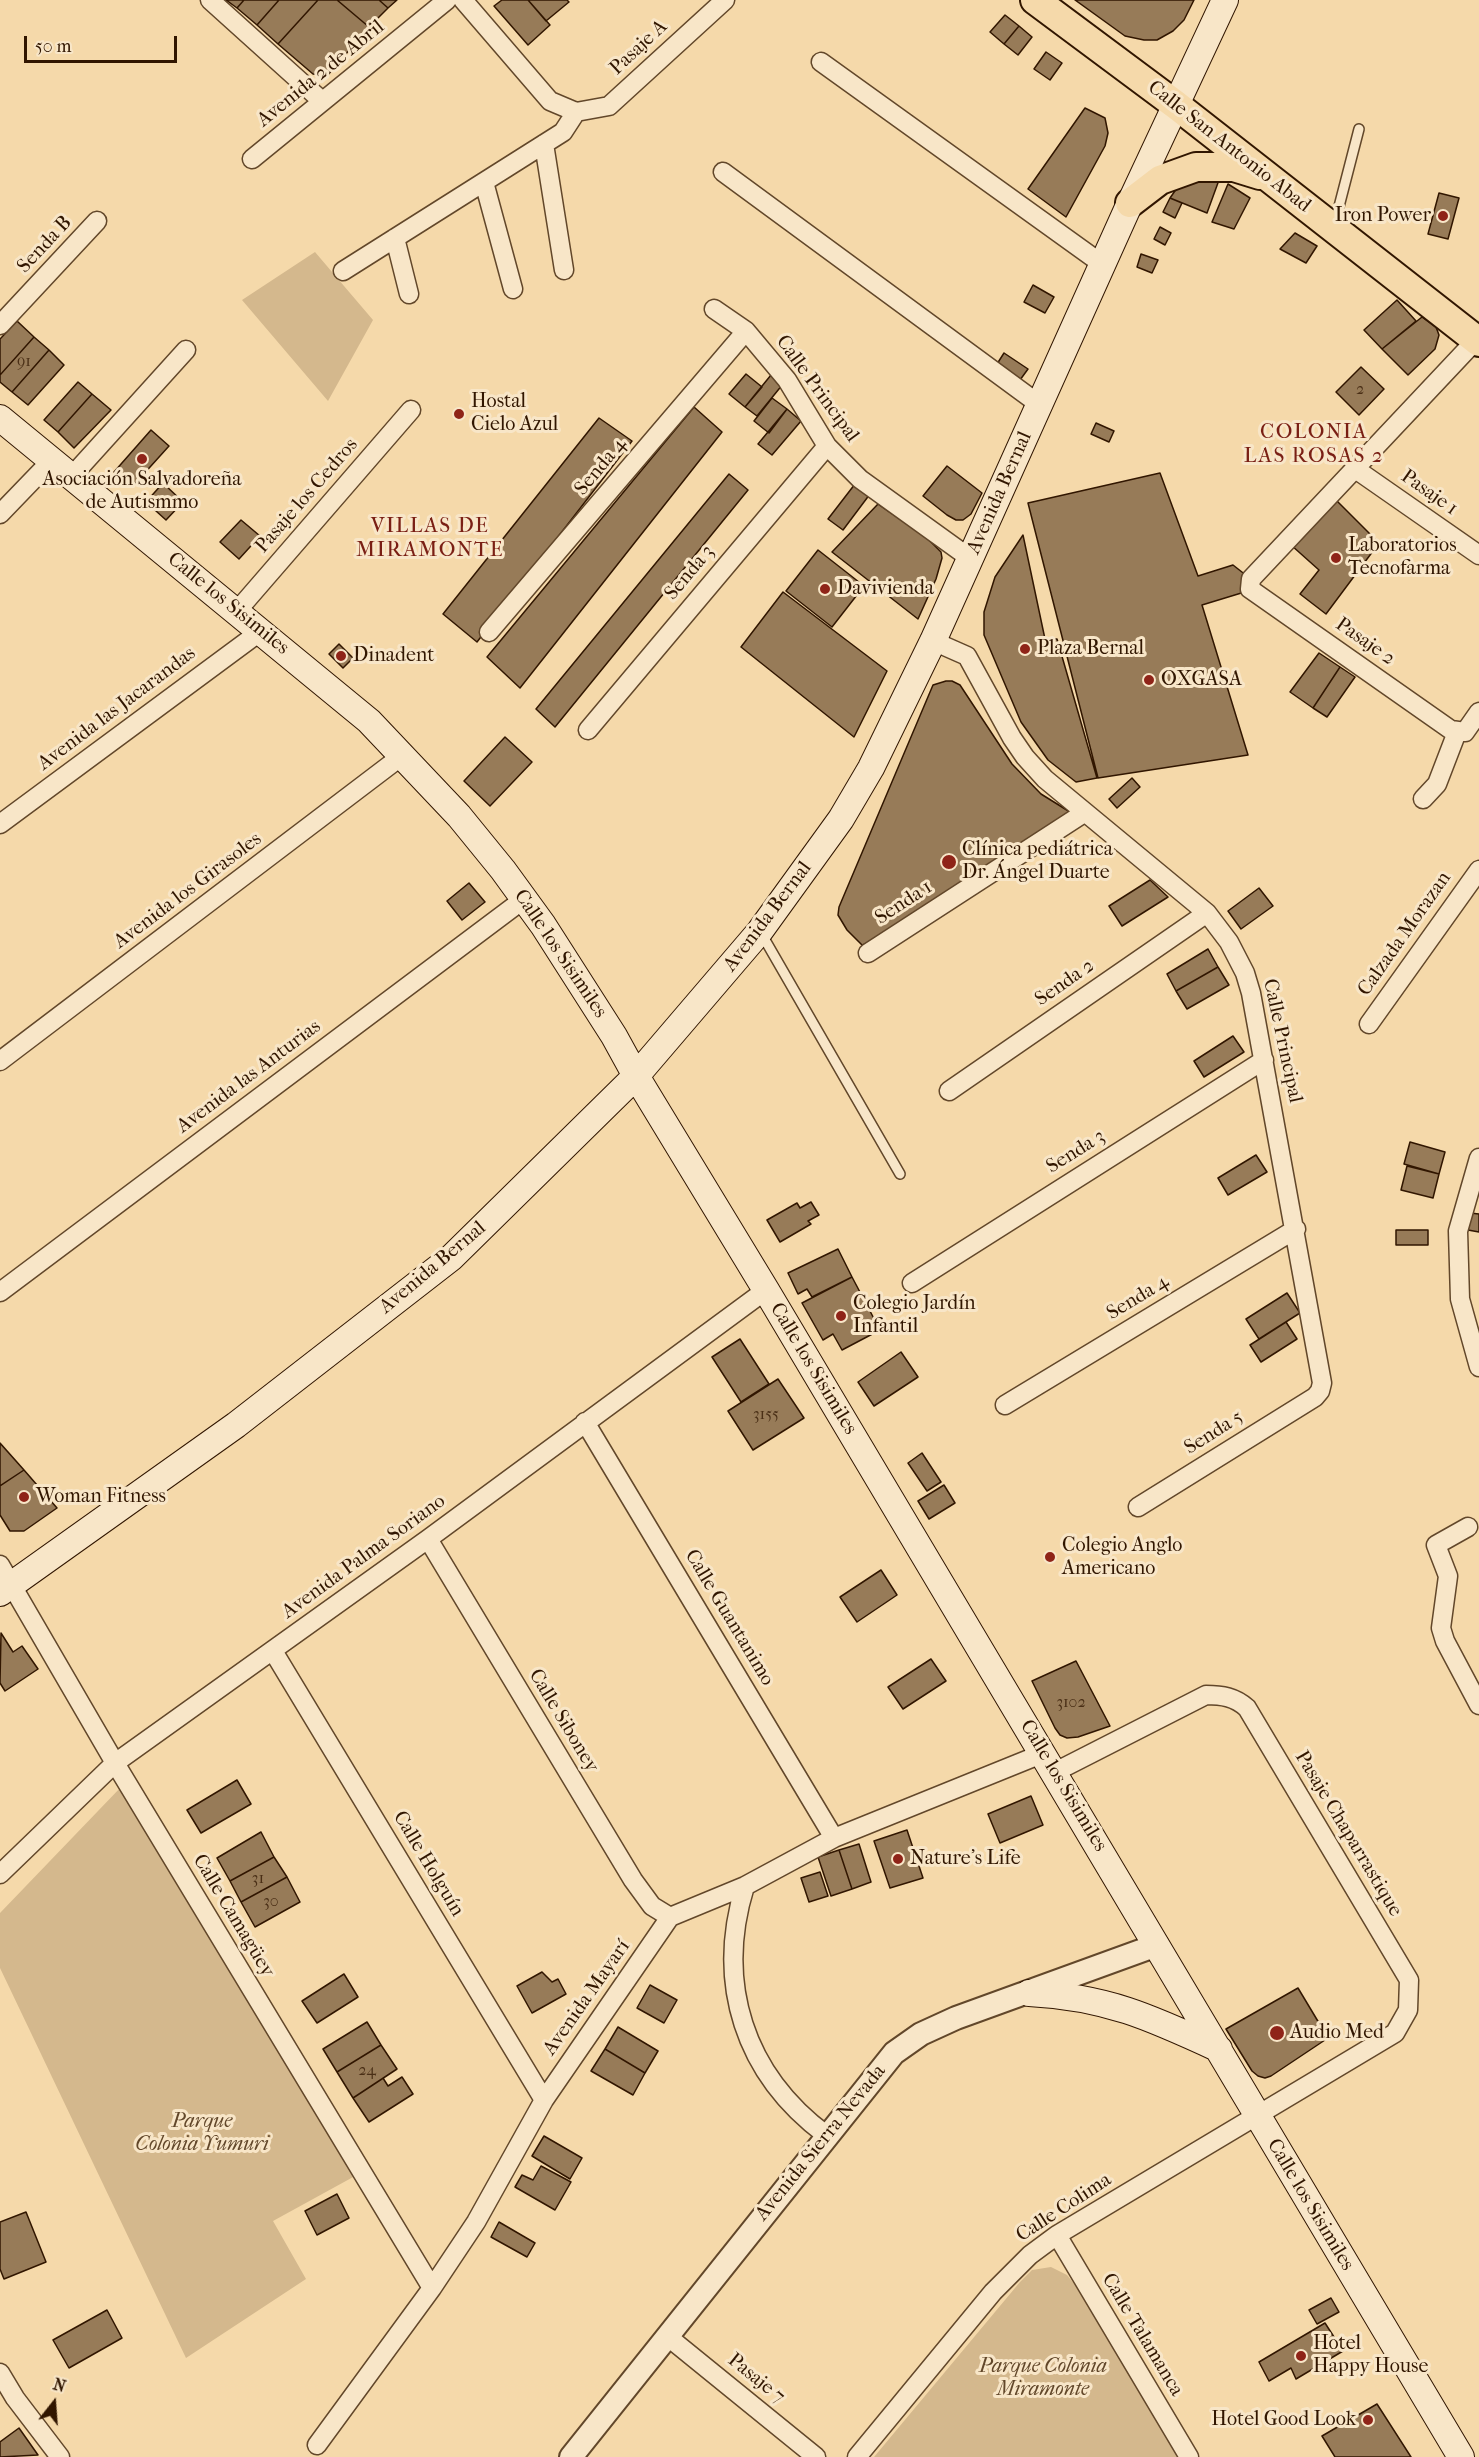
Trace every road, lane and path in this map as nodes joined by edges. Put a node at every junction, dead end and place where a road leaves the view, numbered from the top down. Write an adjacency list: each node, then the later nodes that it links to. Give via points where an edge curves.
1 (210, 0): 8 (street)
2 (447, 0): 8 (street, Avenida 2 de Abril)
3 (463, 0): 10 (street, via 550,101)
4 (725, 0): 10 (street, Pasaje A, via 609,106)
5 (1035, 0): 9 (main road, Calle San Antonio Abad)
6 (1225, 0): 9 (main road, Avenida Bernal)
7 (821, 62): 21 (street)
8 (322, 101): 13 (street, Avenida 2 de Abril)
9 (1176, 105): 15 (main road, Calle San Antonio Abad); 17 (main road, Avenida Bernal)
10 (576, 112): 12 (street, via 563,132)
11 (1359, 129): 19 (lane)
12 (544, 144): 16 (street); 22 (street)
13 (252, 159)
14 (723, 172): 31 (street)
15 (1270, 178): 17 (main road, via 1234,167 1196,167 1160,180); 19 (main road, Calle San Antonio Abad)
16 (484, 182): 20 (street); 24 (street)
17 (1130, 203): 21 (main road, Avenida Bernal)
18 (97, 221): 27 (street, Senda B)
19 (1333, 227): 29 (main road, Calle San Antonio Abad)
20 (395, 238): 23 (street); 25 (street)
21 (1102, 264): 31 (main road, Avenida Bernal)
22 (564, 270)
23 (343, 271)
24 (513, 289)
25 (409, 294)
26 (714, 309): 28 (street, Calle Principal)
27 (0, 325)
28 (746, 331): 34 (street, Calle Principal, via 787,380); 43 (street, Senda 4)
29 (1478, 341): 36 (street)
30 (186, 350): 37 (street)
31 (1040, 405): 40 (main road, Avenida Bernal)
32 (411, 410): 41 (street, Pasaje los Cedros)
33 (0, 418): 35 (main road, Calle los Sisimiles)
34 (827, 446): 40 (street, Calle Principal, via 860,479); 46 (street, Senda 3)
35 (52, 460): 37 (main road, Calle los Sisimiles); 38 (street)
36 (1354, 468): 39 (street, Pasaje 1); 47 (street, Pasaje 2, via 1251,579 1250,589)
37 (72, 476): 41 (main road, Calle los Sisimiles)
38 (0, 514)
39 (1479, 555)
40 (971, 559): 44 (main road, Avenida Bernal)
41 (237, 611): 42 (main road, Calle los Sisimiles)
42 (261, 631): 48 (main road, Calle los Sisimiles, via 360,713); 51 (street, Avenida las Jacarandas)
43 (489, 632)
44 (933, 641): 50 (street, Calle Principal, via 967,656 1025,757); 55 (main road, Avenida Bernal, via 871,768 841,819)
45 (1479, 712): 47 (street)
46 (588, 730)
47 (1461, 732): 49 (street, via 1437,784)
48 (403, 755): 53 (main road, Calle los Sisimiles, via 459,816); 59 (street, Avenida los Girasoles)
49 (1423, 799)
50 (1084, 813): 54 (street, Calle Principal); 56 (street, Senda 1)
51 (0, 824)
52 (1479, 870): 57 (street, Calzada Morazan)
53 (524, 899): 60 (main road, Calle los Sisimiles); 67 (street, Avenida las Anturias)
54 (1207, 913): 58 (street, Calle Principal, via 1229,942 1245,973); 61 (street, Senda 2)
55 (760, 931): 60 (main road, Avenida Bernal); 63 (lane)
56 (868, 953)
57 (1369, 1024)
58 (1264, 1060): 64 (street, Calle Principal); 65 (street, Senda 3)
59 (0, 1061)
60 (636, 1076): 66 (main road, Calle los Sisimiles); 75 (main road, Avenida Bernal, via 451,1258 236,1425)
61 (949, 1091)
62 (1479, 1158): 68 (street, via 1458,1231 1460,1299)
63 (900, 1174)
64 (1296, 1229): 69 (street, Calle Principal, via 1322,1383); 70 (street, Senda 4)
65 (912, 1283)
66 (766, 1290): 71 (street, Avenida Palma Soriano); 79 (main road, Calle los Sisimiles)
67 (0, 1292)
68 (1479, 1367)
69 (1315, 1396): 72 (street, Senda 5)
70 (1005, 1405)
71 (585, 1422): 74 (street, Avenida Palma Soriano); 80 (street, Calle Guantanimo)
72 (1138, 1507)
73 (1468, 1527): 77 (street, via 1436,1545 1448,1576 1441,1628)
74 (428, 1539): 76 (street, Avenida Palma Soriano); 83 (street, Calle Siboney, via 633,1880 652,1906)
75 (4, 1581): 78 (street, Calle Camagüey)
76 (273, 1651): 78 (street, Avenida Palma Soriano); 87 (street, Calle Holguín)
77 (1479, 1705)
78 (115, 1763): 81 (street, Avenida Palma Soriano); 91 (street, Calle Camagüey)
79 (1049, 1763): 80 (street); 84 (main road, Calle los Sisimiles); 88 (street, Pasaje Chaparrastique, via 1206,1695 1240,1701 1409,1980 1408,2010 1395,2033)
80 (834, 1838): 82 (street)
81 (0, 1874)
82 (745, 1886): 83 (street); 89 (street, via 736,1913 732,1952 735,1991 744,2028 771,2080 796,2110)
83 (670, 1917): 87 (street, Avenida Mayarí)
84 (1157, 1945): 85 (street, Avenida Sierra Nevada); 86 (main road, Calle los Sisimiles)
85 (1029, 1993): 86 (main road, via 1066,1995 1124,2008); 89 (street, Avenida Sierra Nevada, via 956,2018 907,2043 883,2065)
86 (1219, 2049): 88 (main road, Calle los Sisimiles)
87 (544, 2100): 91 (street, Avenida Mayarí, via 482,2212)
88 (1256, 2115): 90 (street, Calle Colima); 100 (main road, Calle los Sisimiles)
89 (826, 2135): 92 (street, Avenida Sierra Nevada)
90 (1057, 2235): 98 (street, Calle Colima, via 1029,2255 993,2292); 99 (street, Calle Talamanca)
91 (432, 2288): 94 (street, Avenida Mayarí)
92 (667, 2336): 96 (street, Avenida Sierra Nevada); 97 (street, Pasaje 7)
93 (0, 2373): 95 (street)
94 (317, 2445)
95 (60, 2457)
96 (571, 2457)
97 (816, 2457)
98 (857, 2457)
99 (1188, 2457)
100 (1461, 2457)

